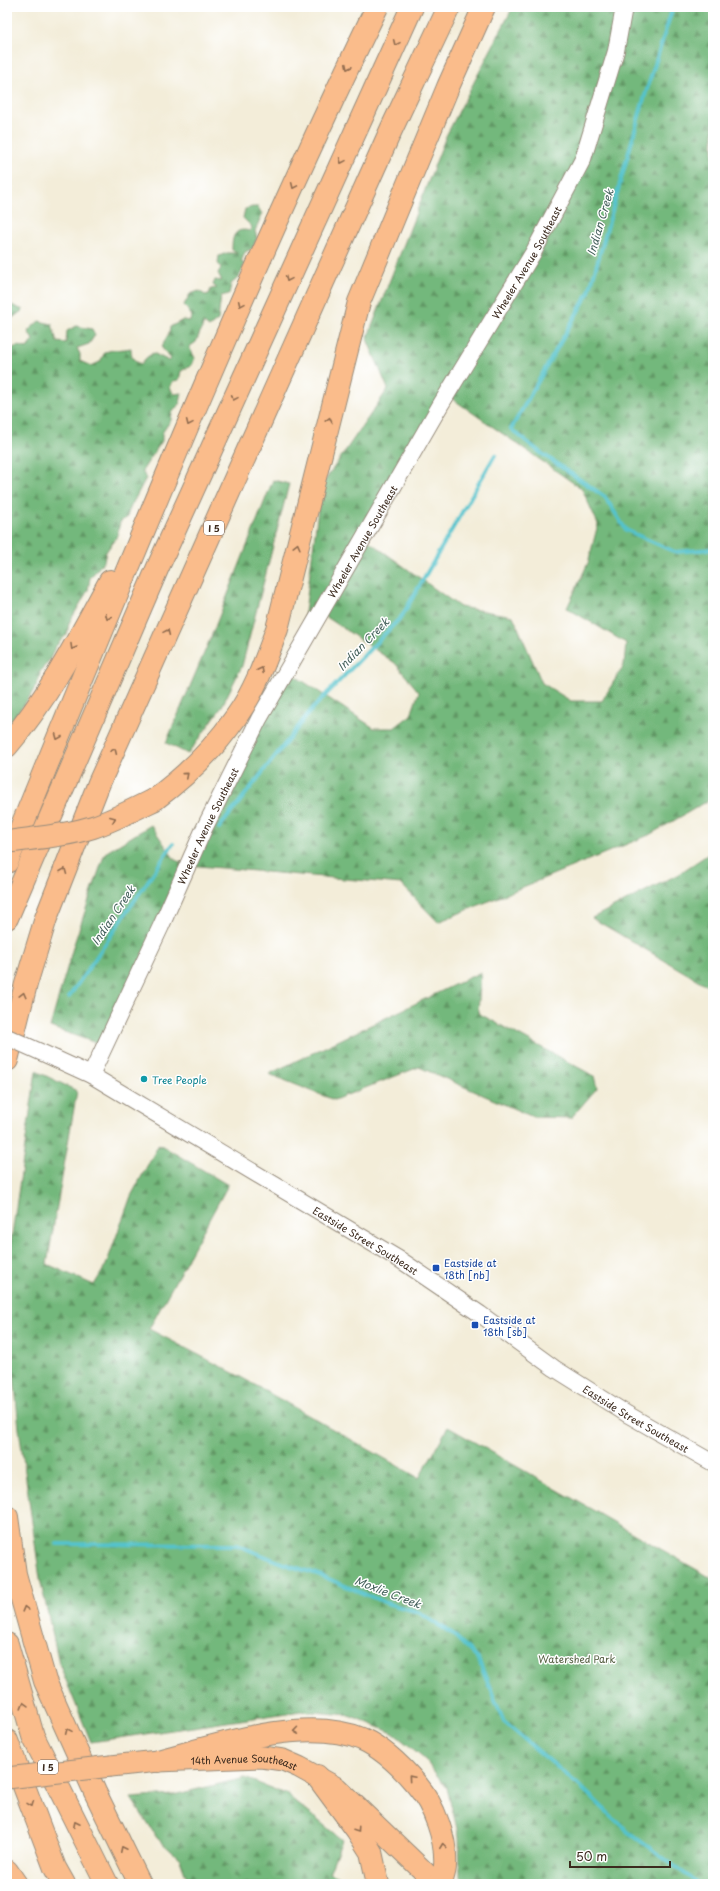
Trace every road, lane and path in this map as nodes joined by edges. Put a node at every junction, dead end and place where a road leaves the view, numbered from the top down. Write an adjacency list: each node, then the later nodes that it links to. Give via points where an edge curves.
1 (377, 7): 6 (highway, one-way to 6, via 331,102)
2 (412, 7): 10 (highway, one-way to 10, via 158,567)
3 (449, 7): 12 (highway, I 5, one-way to 3, via 46,918 99,783 391,130)
4 (484, 7): 8 (highway, one-way to 4, bridge, via 92,827 155,799 197,765 237,717 264,666 277,629 359,302)
5 (624, 7): 13 (street, Wheeler Avenue Southeast, via 616,51 582,158 533,253 441,404 259,719)
6 (176, 452): 7 (highway, one-way to 7, via 116,569 50,687); 9 (highway, one-way to 9)
7 (7, 746)
8 (7, 842)
9 (7, 862)
10 (7, 918)
11 (7, 1037): 13 (street, Eastside Street Southeast, bridge)
12 (7, 1060)
13 (91, 1075): 14 (street, Eastside Street Southeast, via 402,1261 554,1368 627,1414)
14 (713, 1463)
15 (7, 1517): 25 (highway, one-way to 15, via 45,1681 15,1574)
16 (7, 1644): 24 (highway, I 5, one-way to 16, via 33,1736)
17 (7, 1741): 23 (highway, one-way to 23, via 55,1868)
18 (158, 1760): 19 (main road, 14th Avenue Southeast, via 262,1757 283,1760); 20 (main road, 14th Avenue Southeast, bridge); 28 (highway, one-way to 18, via 445,1866 441,1834 434,1809 407,1773 385,1753 362,1739 337,1732 301,1730 238,1740)
19 (317, 1776): 26 (highway, one-way to 26, via 371,1852); 27 (main road, 14th Avenue Southeast, via 337,1788)
20 (7, 1778)
21 (7, 1871): 22 (highway)
22 (16, 1884)
23 (64, 1884)
24 (107, 1884)
25 (140, 1884)
26 (378, 1884)
27 (437, 1884)
28 (441, 1884)

